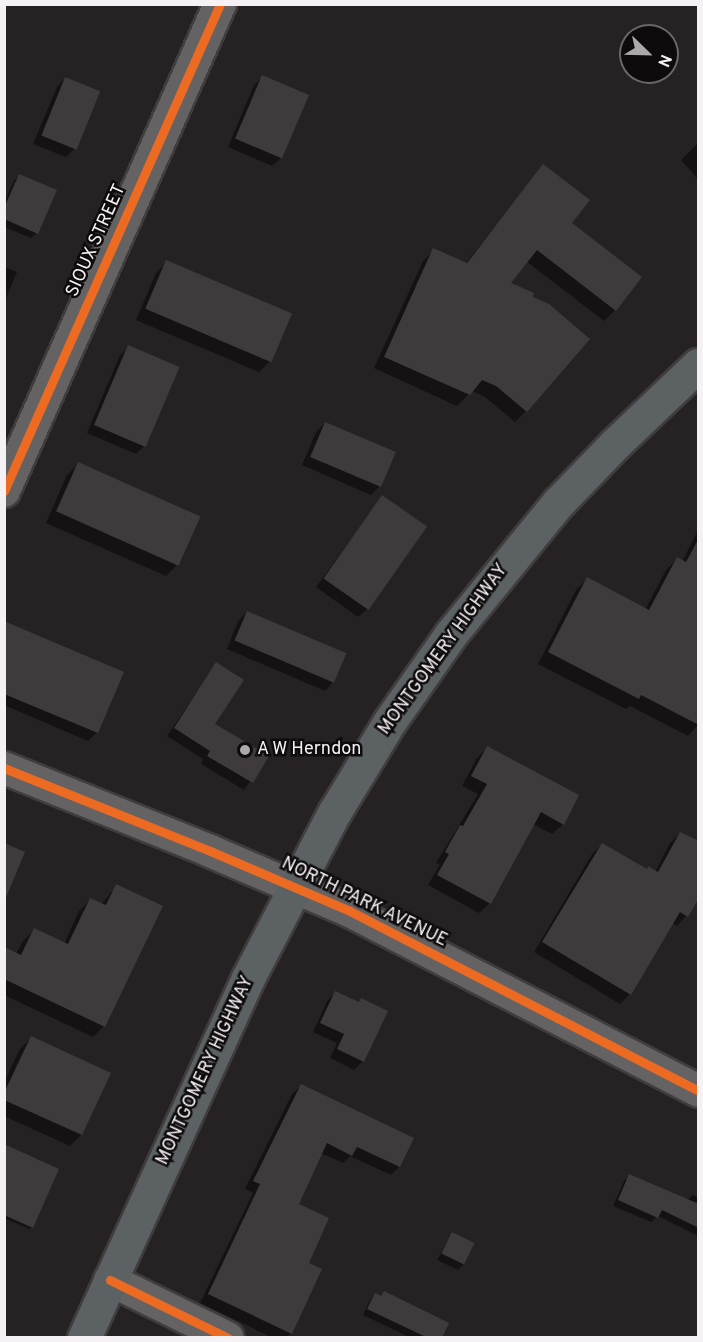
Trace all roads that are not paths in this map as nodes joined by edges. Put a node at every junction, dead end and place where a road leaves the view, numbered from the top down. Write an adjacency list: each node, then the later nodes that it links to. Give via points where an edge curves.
1 (219, 4): 3 (street, SIOUX STREET)
2 (699, 365): 5 (main road, MONTGOMERY HIGHWAY, via 558,503 451,634 390,721)
3 (4, 491)
4 (4, 768): 5 (street, NORTH PARK AVENUE)
5 (294, 887): 6 (street, NORTH PARK AVENUE, via 350,911); 7 (main road, MONTGOMERY HIGHWAY, via 248,978)
6 (699, 1091)
7 (110, 1280): 8 (main road, MONTGOMERY HIGHWAY); 9 (street)
8 (84, 1338)
9 (228, 1338)

